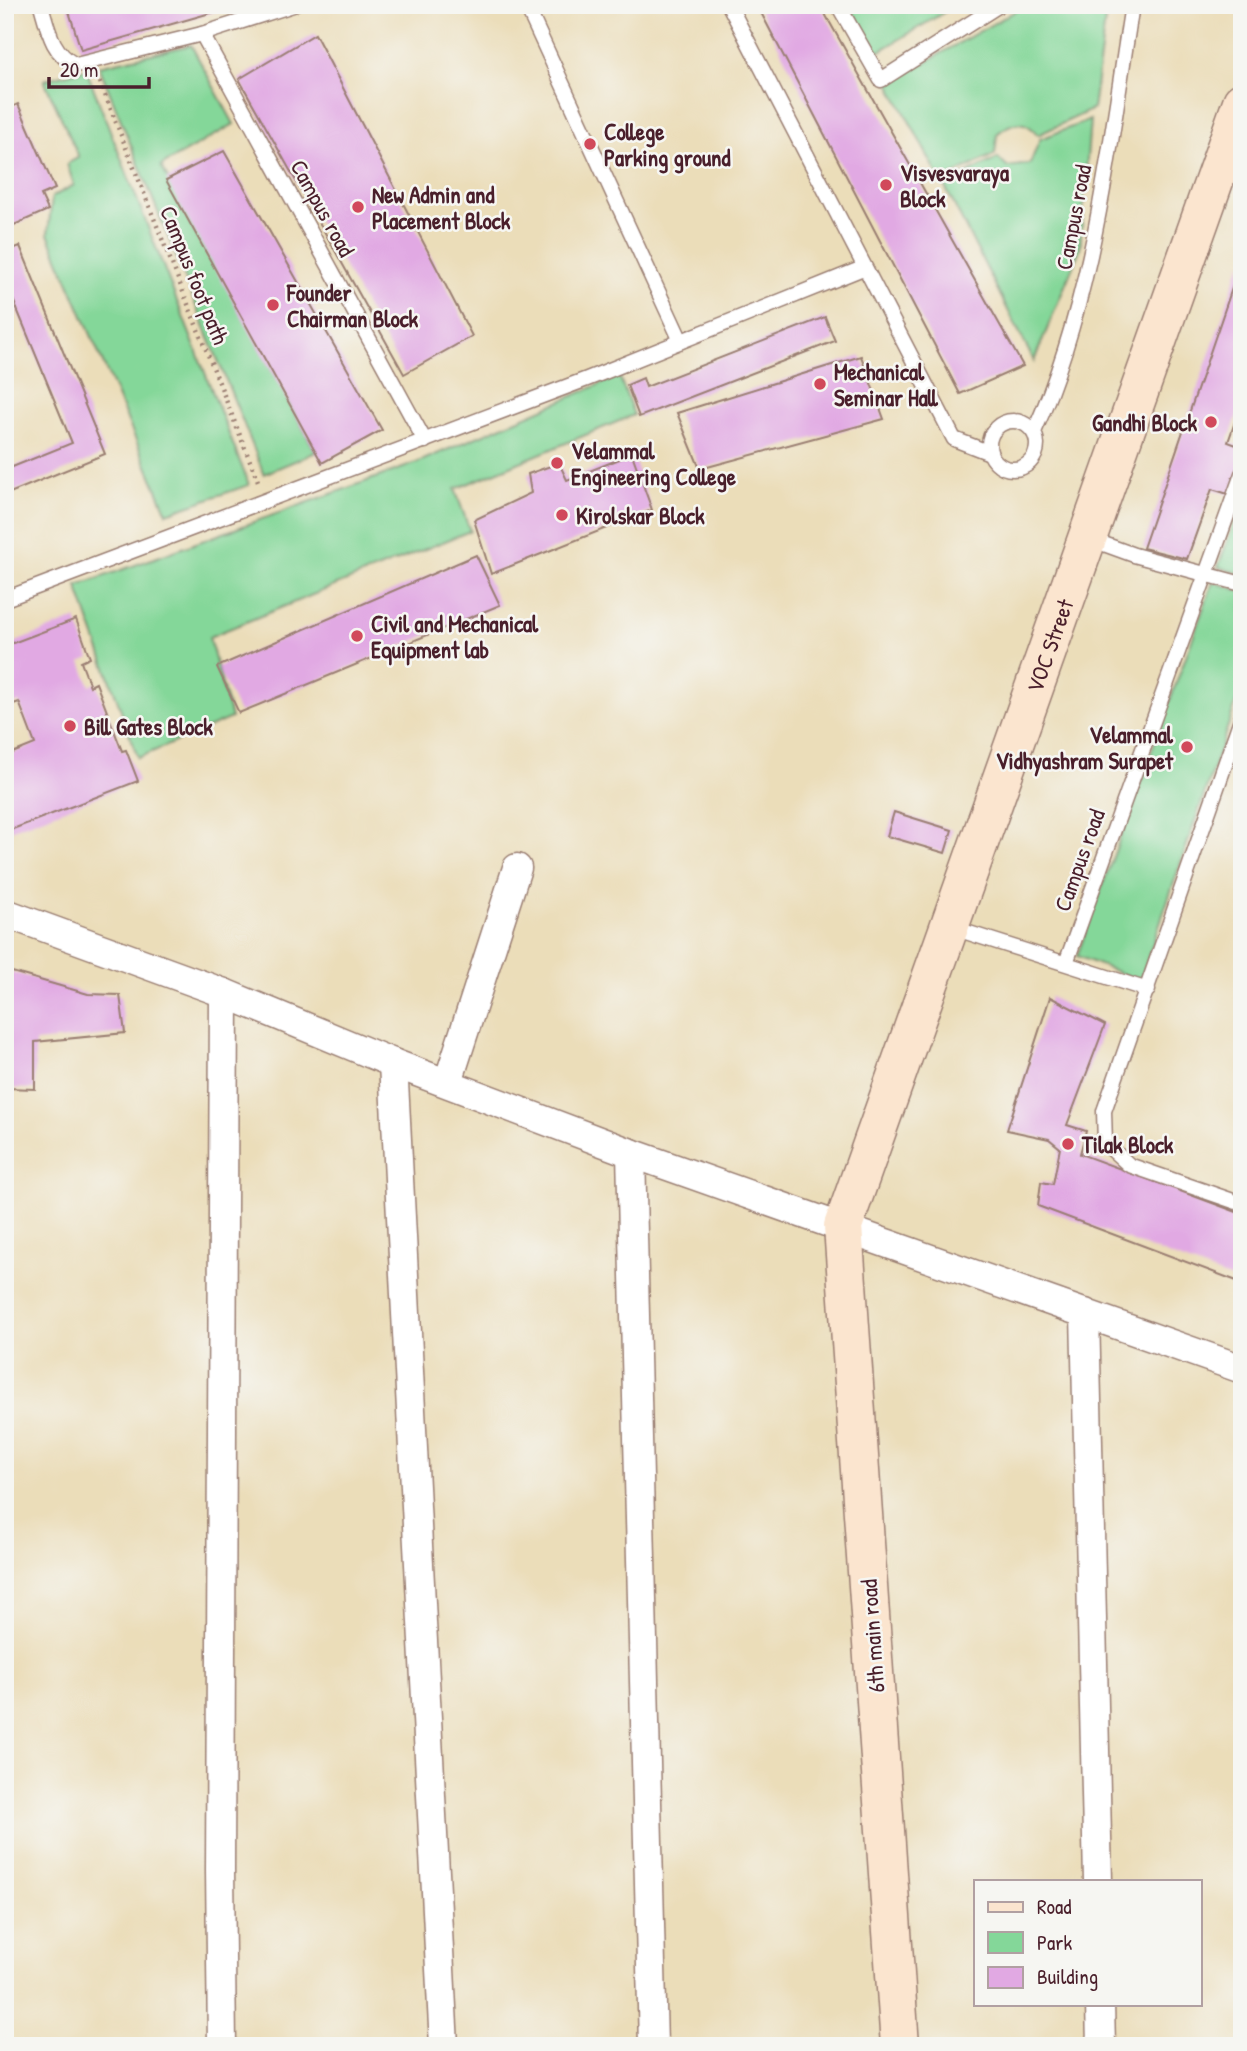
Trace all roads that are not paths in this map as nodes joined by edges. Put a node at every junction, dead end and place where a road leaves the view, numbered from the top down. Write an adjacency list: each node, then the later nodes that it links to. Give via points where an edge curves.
1 (41, 5): 8 (lane, via 52,41 65,60 76,65)
2 (293, 5): 8 (lane)
3 (526, 5): 11 (lane)
4 (729, 5): 10 (lane)
5 (838, 5): 6 (lane, via 881,80)
6 (999, 5)
7 (1132, 5): 12 (lane, Campus road, via 1097,225 1056,383)
8 (202, 34): 13 (lane, Campus road)
9 (1242, 102): 16 (street, VOC Street)
10 (863, 268): 11 (lane); 14 (lane, via 954,439)
11 (681, 341): 13 (lane)
12 (1034, 432): 14 (lane, via 1018,421 1007,421 992,433); 14 (lane, via 1036,452 1024,467 1004,468)
13 (425, 441): 19 (lane)
14 (990, 453)
15 (1242, 474): 17 (lane, Campus road)
16 (1086, 537): 17 (lane); 23 (street, VOC Street)
17 (1205, 574): 18 (lane); 24 (lane, Campus road)
18 (1242, 584)
19 (5, 599)
20 (1242, 716): 25 (lane)
21 (517, 868): 28 (street)
22 (5, 913): 26 (street)
23 (948, 927): 24 (lane); 31 (street, VOC Street)
24 (1066, 963): 25 (lane)
25 (1148, 990): 30 (lane, via 1104,1111 1105,1143 1129,1165)
26 (225, 993): 27 (street); 36 (street, via 219,1869)
27 (393, 1063): 28 (street); 37 (street)
28 (448, 1082): 29 (street)
29 (631, 1153): 31 (street); 38 (street)
30 (1242, 1204)
31 (843, 1226): 32 (street); 39 (street, 6th main road)
32 (1086, 1313): 33 (street); 34 (street)
33 (1242, 1369)
34 (1098, 1880)
35 (1100, 2006): 40 (street)
36 (222, 2046)
37 (443, 2046)
38 (653, 2046)
39 (900, 2046)
40 (1101, 2046)

